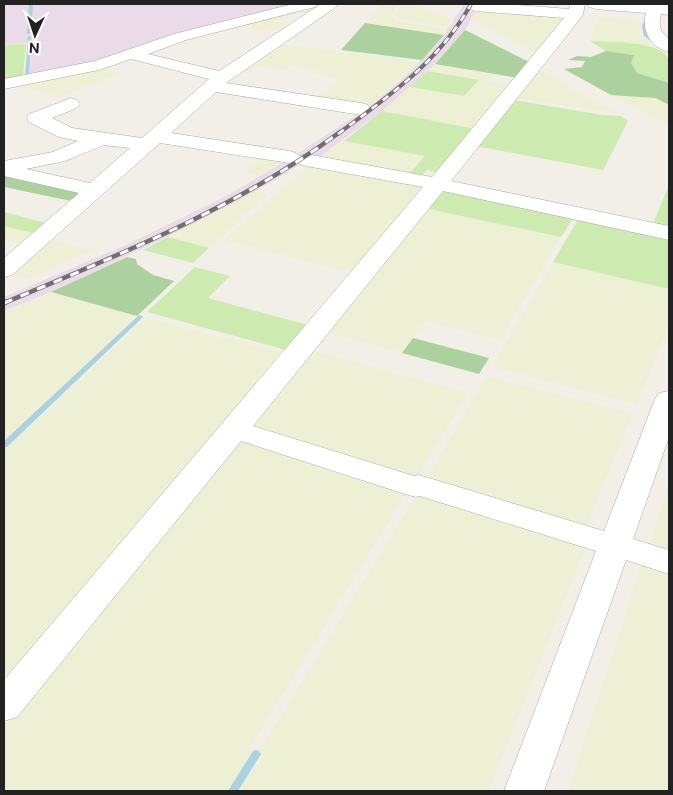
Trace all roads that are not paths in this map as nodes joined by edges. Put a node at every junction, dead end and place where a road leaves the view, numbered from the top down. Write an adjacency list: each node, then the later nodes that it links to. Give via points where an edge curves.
1 (310, 4): 7 (street, via 180,37)
2 (330, 4): 8 (street)
3 (475, 6): 4 (street)
4 (582, 7): 5 (street); 14 (street)
5 (661, 8): 6 (street, via 650,27)
6 (669, 47)
7 (130, 54): 8 (street); 9 (street)
8 (217, 81): 10 (street); 12 (street)
9 (5, 84): 11 (street, via 71,104 36,118 66,133)
10 (361, 110)
11 (99, 140): 12 (street); 13 (street, via 58,157)
12 (150, 140): 14 (street, via 298,159); 15 (street)
13 (4, 168): 15 (street)
14 (438, 184): 16 (street); 19 (street)
15 (94, 190): 17 (street)
16 (669, 233)
17 (4, 270)
18 (669, 400): 20 (street)
19 (233, 429): 20 (street); 22 (street)
20 (614, 545): 21 (street); 23 (street)
21 (669, 562)
22 (4, 706)
23 (524, 791)

